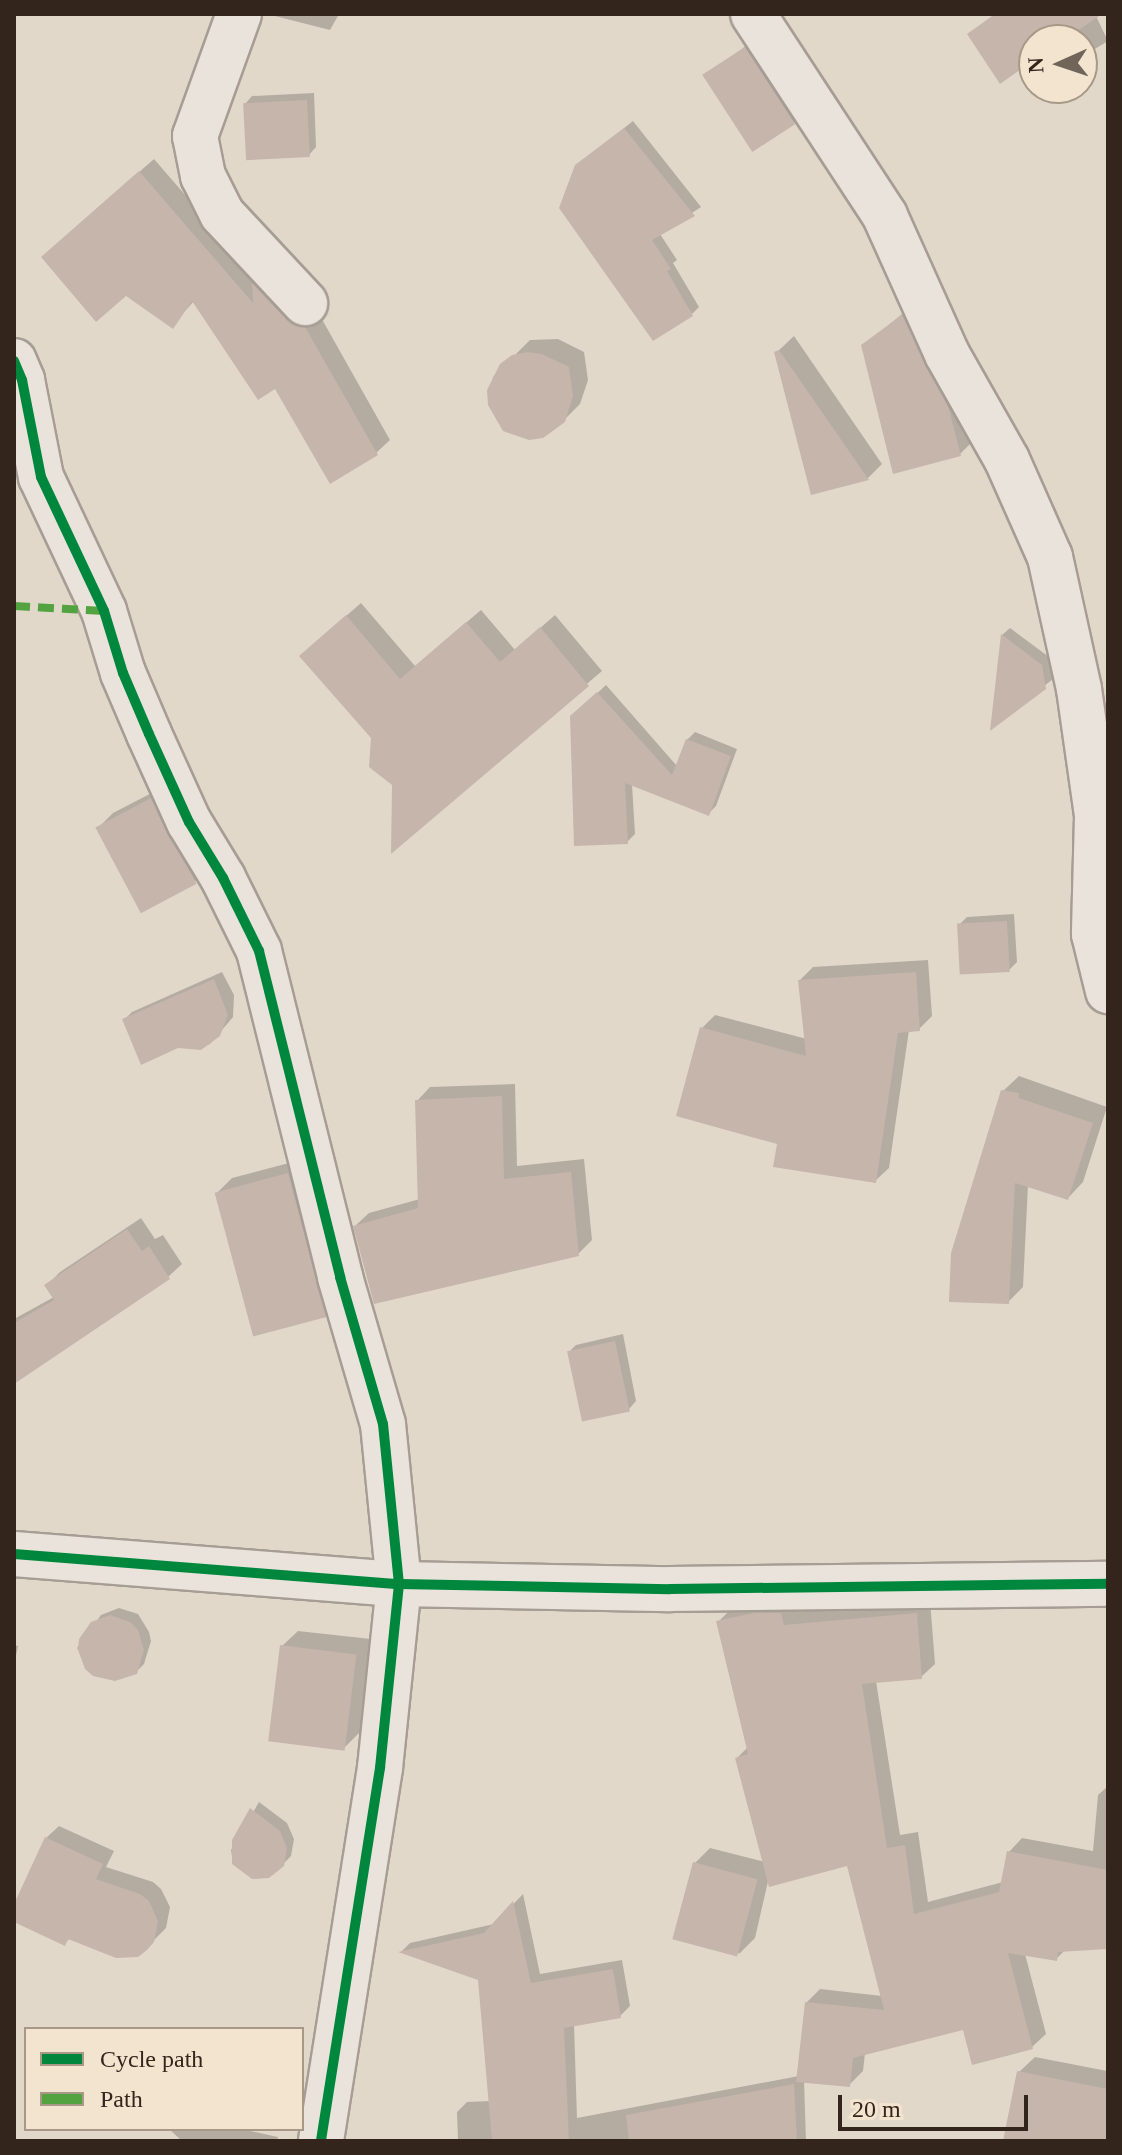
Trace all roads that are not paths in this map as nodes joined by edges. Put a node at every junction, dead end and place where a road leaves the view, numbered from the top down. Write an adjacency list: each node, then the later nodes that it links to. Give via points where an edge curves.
1 (239, 14): 3 (street, via 195,136 203,176 222,214)
2 (753, 14): 5 (street, via 885,216 947,354 1007,460 1050,557 1079,689 1097,816 1094,934)
3 (305, 303)
4 (14, 361): 7 (street, via 41,477 104,611 123,673 189,822 259,951 340,1277 383,1424)
5 (1108, 991)
6 (14, 1554): 7 (street)
7 (399, 1584): 8 (street, via 670,1589); 9 (street, via 380,1768)
8 (1108, 1584)
9 (321, 2141)

